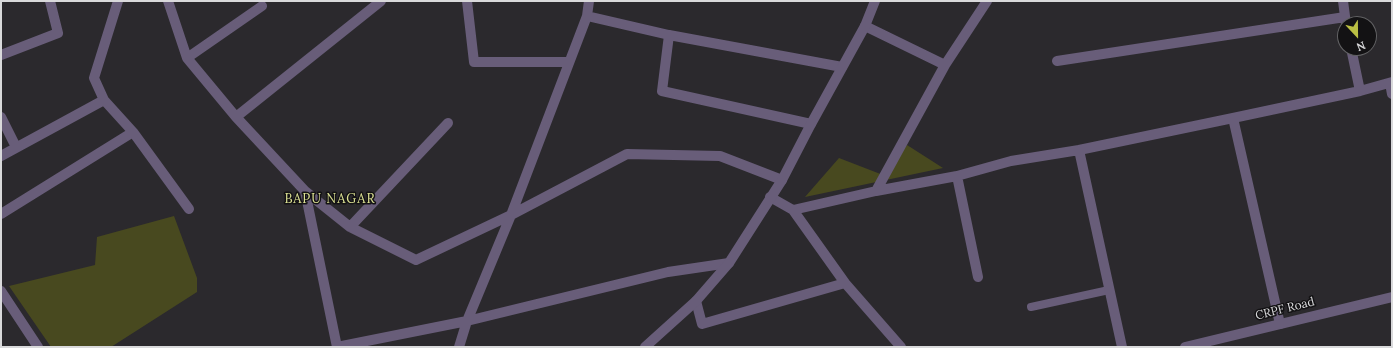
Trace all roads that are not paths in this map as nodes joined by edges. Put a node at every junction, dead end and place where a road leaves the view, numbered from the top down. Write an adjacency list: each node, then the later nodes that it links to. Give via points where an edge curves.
1 (50, 1): 16 (street, via 58,33)
2 (118, 1): 26 (street, via 94,78)
3 (168, 1): 18 (street)
4 (381, 1): 28 (street)
5 (467, 1): 20 (street, via 474,62)
6 (589, 1): 11 (street)
7 (875, 1): 14 (street)
8 (987, 1): 21 (street)
9 (1343, 1): 12 (street)
10 (262, 6): 18 (street)
11 (587, 16): 15 (street); 20 (street)
12 (1345, 16)
13 (1337, 22): 19 (street)
14 (865, 26): 21 (street); 22 (street)
15 (670, 35): 22 (street); 31 (street, via 662,91)
16 (1, 55)
17 (1353, 56): 24 (street)
18 (187, 58): 28 (street)
19 (1058, 61)
20 (569, 62): 44 (street)
21 (945, 65): 39 (street)
22 (842, 67): 31 (street)
23 (1391, 83): 24 (street); 25 (street)
24 (1360, 91): 29 (street)
25 (1392, 94)
26 (104, 100): 32 (street); 33 (street)
27 (1, 117): 33 (street)
28 (236, 117): 38 (street)
29 (1233, 118): 34 (street); 55 (street)
30 (448, 123): 45 (street)
31 (811, 124): 37 (street)
32 (133, 132): 41 (street); 43 (street)
33 (16, 147): 35 (street)
34 (1079, 150): 36 (street, via 1011,161); 49 (street)
35 (1, 156)
36 (957, 176): 39 (street); 47 (street)
37 (782, 180): 40 (street); 44 (street, via 720,156 627,154)
38 (305, 191): 45 (street); 58 (street)
39 (876, 191): 42 (street)
40 (770, 197): 42 (street); 46 (street)
41 (189, 209)
42 (793, 210): 48 (street)
43 (1, 214)
44 (511, 215): 45 (street, via 416,260); 54 (street)
45 (350, 227)
46 (729, 263): 52 (street); 54 (street, via 668,272)
47 (978, 277)
48 (845, 283): 52 (street, via 702,324); 61 (street)
49 (1109, 290): 53 (lane); 62 (street)
50 (3, 297): 57 (street)
51 (1392, 297): 55 (street, CRPF Road)
52 (696, 301): 60 (street)
53 (1031, 307)
54 (467, 322): 58 (street); 59 (street)
55 (1280, 324): 56 (street, CRPF Road)
56 (1218, 343): 63 (street, CRPF Road)
57 (38, 347)
58 (337, 347)
59 (459, 347)
60 (645, 347)
61 (901, 347)
62 (1122, 347)
63 (1185, 347)

